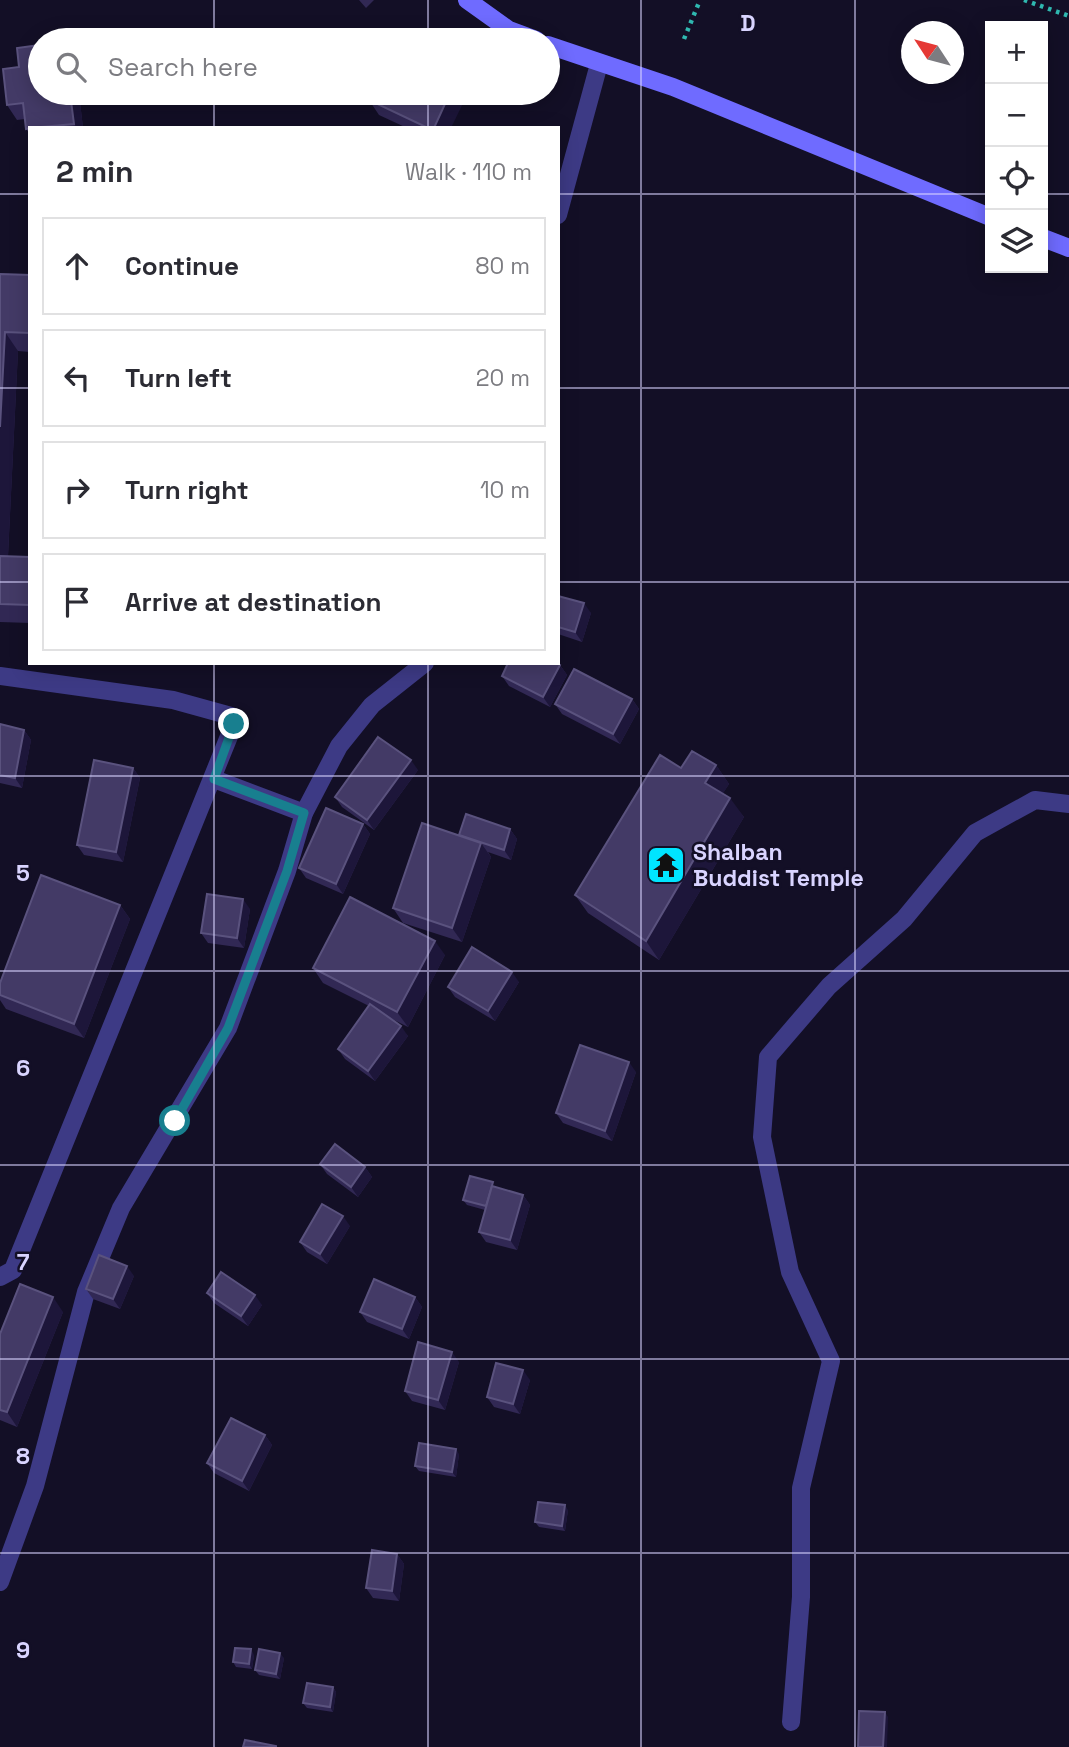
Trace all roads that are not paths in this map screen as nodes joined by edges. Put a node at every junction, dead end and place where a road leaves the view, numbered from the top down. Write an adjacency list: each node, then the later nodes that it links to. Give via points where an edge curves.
1 (467, 0): 2 (main road)
2 (506, 28)
3 (560, 49): 4 (main road)
4 (599, 64): 5 (street); 6 (main road, via 673,87)
5 (560, 208)
6 (985, 215)
7 (1048, 240): 8 (main road)
8 (1069, 248)
9 (422, 665): 13 (street, via 372,705 339,746)
10 (0, 676): 11 (street, via 173,701 231,716 232,736)
11 (214, 779): 13 (street); 14 (street, via 13,1270)
12 (1069, 803): 16 (street, via 1035,800 975,833 904,919 829,986 768,1057 762,1137 778,1218 790,1272 831,1362 801,1488 801,1597)
13 (304, 813): 15 (street, via 228,1028 121,1208 86,1292 36,1486)
14 (0, 1277)
15 (0, 1582)
16 (790, 1722)

